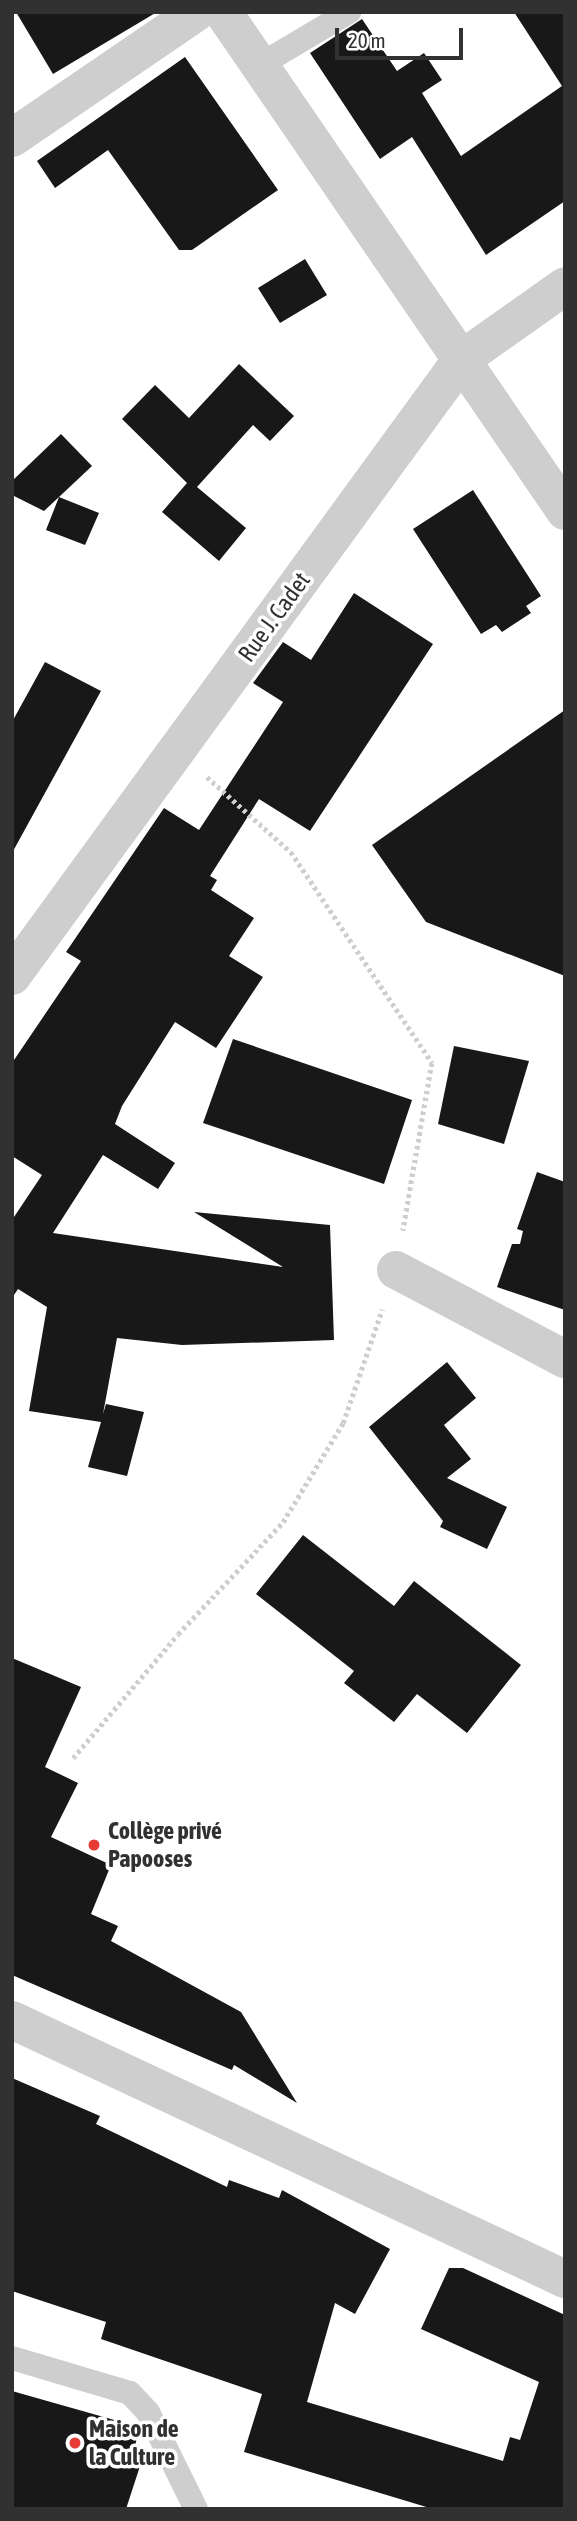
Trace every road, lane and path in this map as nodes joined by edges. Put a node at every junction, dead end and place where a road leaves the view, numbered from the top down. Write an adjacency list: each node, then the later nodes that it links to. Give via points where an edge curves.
1 (197, 12): 5 (street)
2 (223, 12): 4 (street)
3 (349, 12): 4 (lane)
4 (260, 65): 7 (street)
5 (12, 138)
6 (565, 286): 7 (street, Rue J. Cadet)
7 (461, 359): 8 (street); 9 (street, Rue J. Cadet)
8 (565, 510)
9 (177, 751): 10 (street, Rue J. Cadet); 11 (path, via 291,852 432,1063)
10 (12, 976)
11 (396, 1270): 12 (street); 13 (path, via 343,1423 283,1522 178,1634)
12 (565, 1359)
13 (73, 1758)
14 (12, 2020): 15 (street)
15 (565, 2279)
16 (12, 2358): 17 (lane, via 130,2393 148,2412)
17 (195, 2509)

